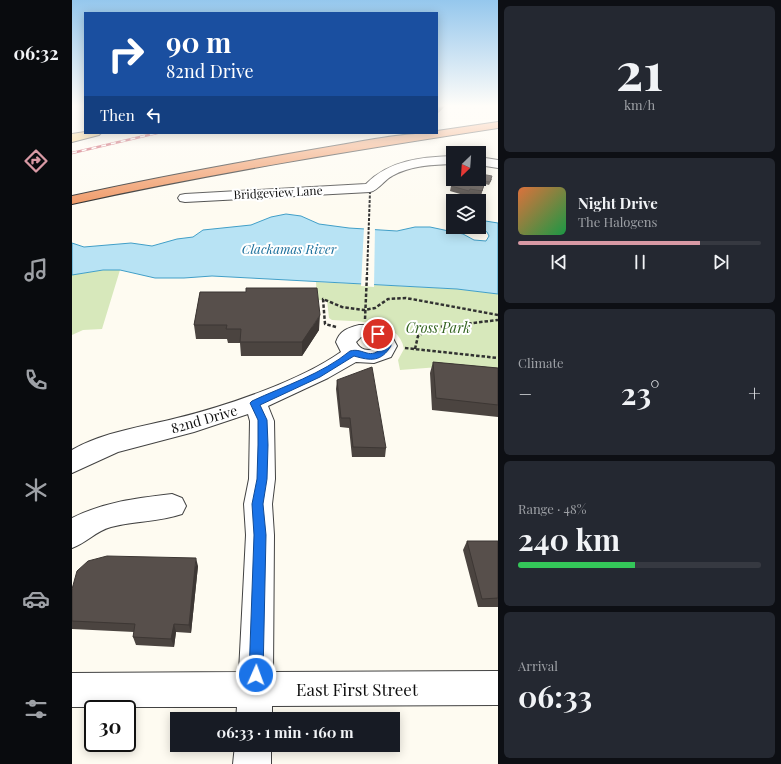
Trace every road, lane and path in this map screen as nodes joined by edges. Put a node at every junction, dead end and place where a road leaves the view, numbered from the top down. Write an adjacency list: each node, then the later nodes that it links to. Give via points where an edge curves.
1 (339, 141): 6 (highway)
2 (396, 141): 9 (highway, via 263,161)
3 (446, 160): 7 (street, via 401,167 382,176)
4 (486, 162): 5 (street)
5 (498, 164)
6 (166, 167)
7 (370, 190): 8 (street, Bridgeview Lane); 11 (path, bridge)
8 (185, 198)
9 (72, 200)
10 (498, 315): 13 (path, via 406,298 388,299 375,308 364,310 323,299)
11 (366, 319)
12 (498, 320): 15 (path, via 431,328 418,336 415,349)
13 (324, 324)
14 (353, 353): 16 (street, 82nd Drive, via 317,375)
15 (498, 358)
16 (255, 403): 17 (street, 82nd Drive, via 203,421 110,445); 22 (street, via 262,420 263,445 258,504 260,535)
17 (73, 461)
18 (172, 506): 19 (street, via 122,511 81,527)
19 (72, 535)
20 (498, 688): 22 (street, East First Street)
21 (72, 690): 22 (street, East First Street)
22 (255, 704)
23 (253, 752): 24 (street)
24 (252, 764)

